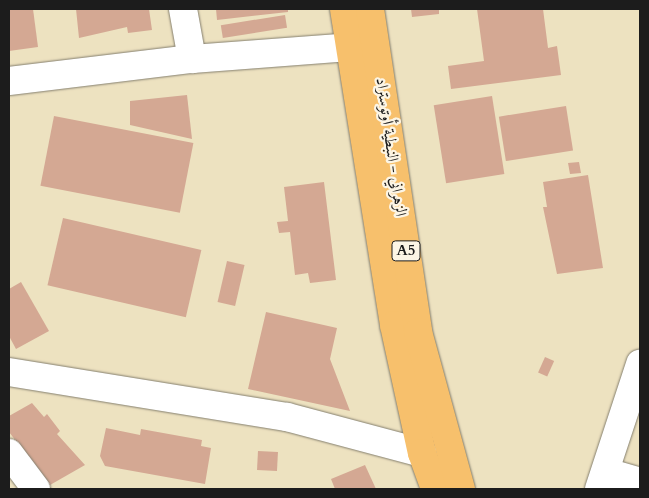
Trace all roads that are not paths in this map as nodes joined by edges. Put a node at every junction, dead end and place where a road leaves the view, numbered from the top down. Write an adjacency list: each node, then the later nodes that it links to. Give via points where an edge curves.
1 (183, 9): 5 (street)
2 (344, 9): 4 (highway, الزهراني - النبطية أوتوستراد / A5)
3 (370, 9): 15 (highway, الزهراني - النبطية أوتوستراد / A5, via 418,332)
4 (350, 47): 5 (street); 10 (highway, الزهراني - النبطية أوتوستراد / A5, via 394,325)
5 (192, 59): 6 (street)
6 (9, 81)
7 (640, 364): 11 (street)
8 (9, 372): 10 (street, via 287,417)
9 (9, 453): 13 (street)
10 (422, 453): 14 (highway, الزهراني - النبطية أوتوستراد / A5)
11 (602, 481): 12 (street)
12 (640, 482)
13 (36, 489)
14 (435, 489)
15 (461, 489)

